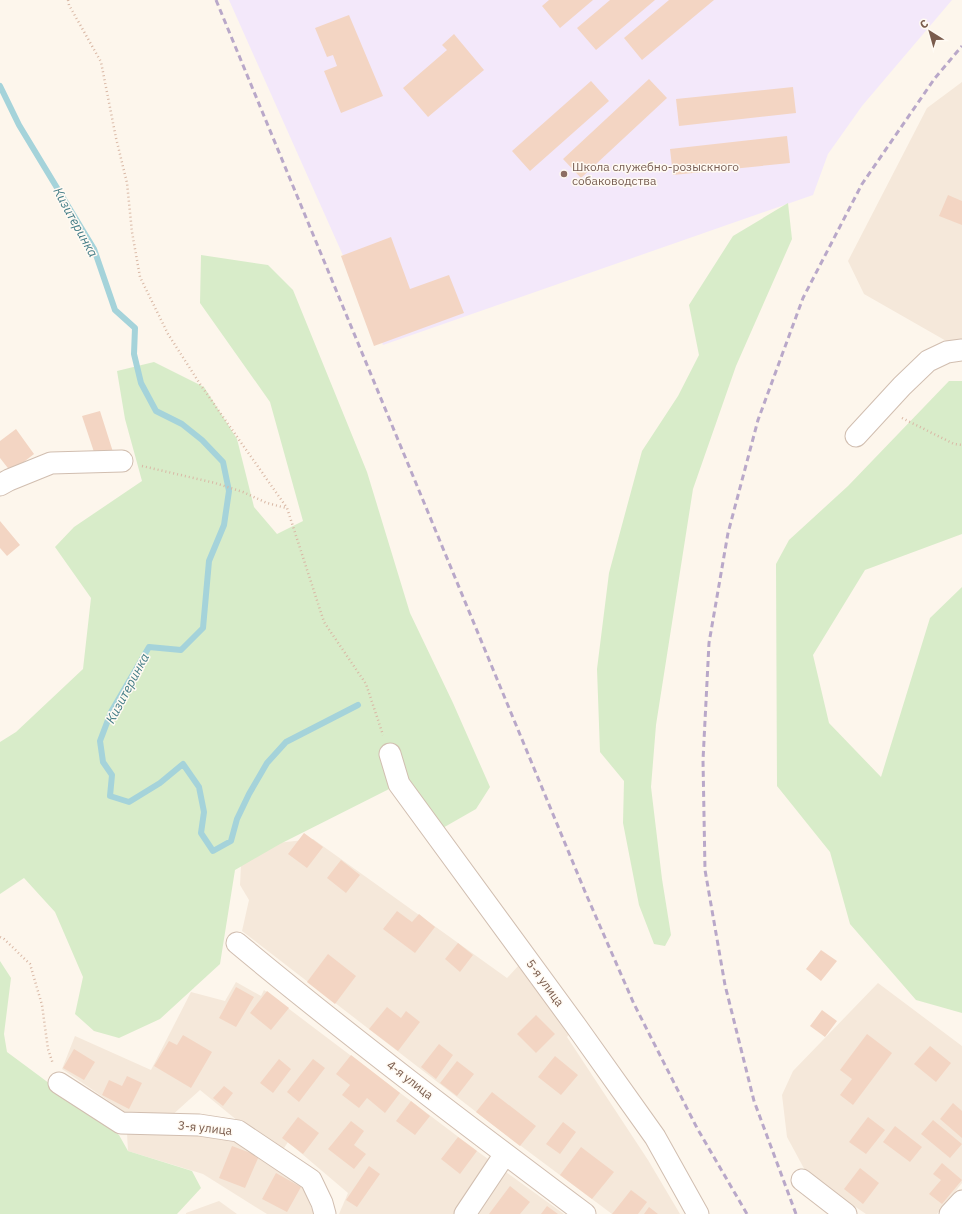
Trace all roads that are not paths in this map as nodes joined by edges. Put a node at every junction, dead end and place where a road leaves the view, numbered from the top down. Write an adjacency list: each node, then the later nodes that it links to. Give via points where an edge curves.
1 (962, 350): 2 (street, via 947,352 928,361)
2 (856, 436)
3 (122, 461): 4 (street, via 51,463)
4 (0, 485)
5 (390, 754): 14 (street, 5-я улица, via 399,784 655,1137)
6 (237, 943): 8 (street, 4-я улица, via 289,987)
7 (59, 1083): 11 (street, 3-я улица, via 122,1123 199,1125 238,1131 311,1180)
8 (505, 1154): 12 (street); 13 (street, 4-я улица)
9 (802, 1180): 15 (street)
10 (962, 1202): 16 (street)
11 (325, 1214)
12 (465, 1214)
13 (585, 1214)
14 (698, 1214)
15 (846, 1214)
16 (950, 1214)

